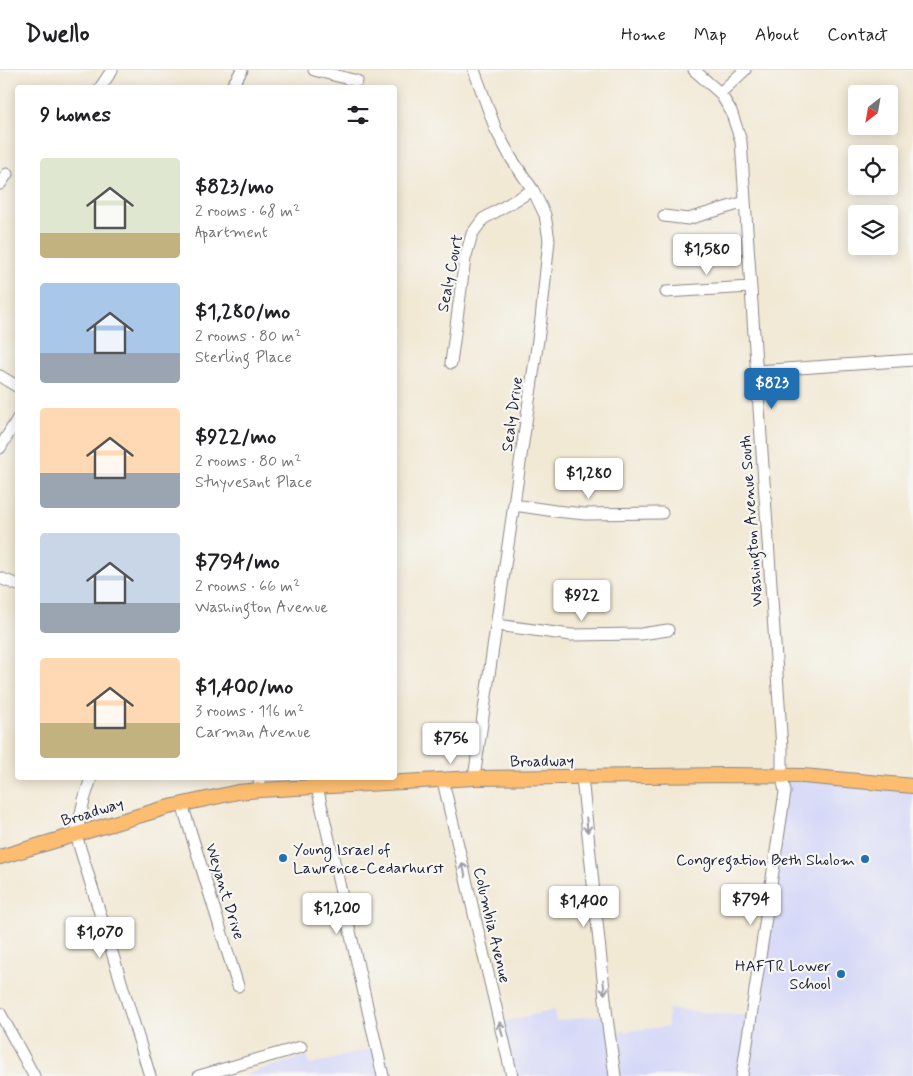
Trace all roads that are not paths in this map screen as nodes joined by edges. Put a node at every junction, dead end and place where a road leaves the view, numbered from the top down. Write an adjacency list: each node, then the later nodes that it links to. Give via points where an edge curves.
1 (112, 70): 8 (street)
2 (242, 70): 9 (street)
3 (314, 70): 7 (street)
4 (474, 70): 13 (street, Sealy Drive, via 496,130 510,158)
5 (694, 70): 10 (street, Washington Avenue South)
6 (745, 70): 10 (street)
7 (357, 79)
8 (102, 85)
9 (233, 85)
10 (720, 93): 14 (street, Washington Avenue South, via 731,111 741,141)
11 (7, 174): 12 (street)
12 (0, 184)
13 (533, 190): 19 (street, Sealy Court, via 483,219 472,234 465,259); 25 (street, Sealy Drive, via 545,215 549,240)
14 (745, 202): 15 (street, via 688,219); 16 (street, Washington Avenue South)
15 (664, 216)
16 (750, 287): 17 (street); 20 (street, Washington Avenue South)
17 (666, 292)
18 (913, 360): 20 (street)
19 (451, 363)
20 (756, 371): 31 (street, Washington Avenue South)
21 (0, 376): 22 (street)
22 (15, 385)
23 (15, 423): 24 (street)
24 (0, 448)
25 (514, 505): 26 (street, via 585,514); 29 (street, Sealy Drive)
26 (662, 513)
27 (0, 578): 28 (street)
28 (15, 584)
29 (497, 625): 30 (street, via 571,635 641,634); 33 (street, Sealy Drive)
30 (668, 630)
31 (782, 776): 32 (main road, Broadway); 37 (main road, Broadway); 51 (street, Washington Avenue South, via 785,792)
32 (582, 777): 33 (main road, Broadway); 50 (street, one-way to 50)
33 (474, 778): 35 (main road, Broadway)
34 (90, 780): 40 (street)
35 (443, 780): 38 (main road, Broadway); 49 (street, Columbia Avenue, one-way to 35)
36 (259, 784): 38 (main road, Broadway); 39 (main road, Broadway)
37 (913, 786)
38 (317, 787): 48 (street)
39 (182, 804): 40 (main road, Broadway); 42 (street, Weyant Drive)
40 (76, 835): 41 (main road, Broadway); 46 (street)
41 (0, 857)
42 (238, 986)
43 (0, 1014): 45 (street)
44 (301, 1047): 47 (street)
45 (34, 1076)
46 (150, 1076)
47 (199, 1076)
48 (384, 1076)
49 (512, 1076)
50 (615, 1076)
51 (742, 1076)

